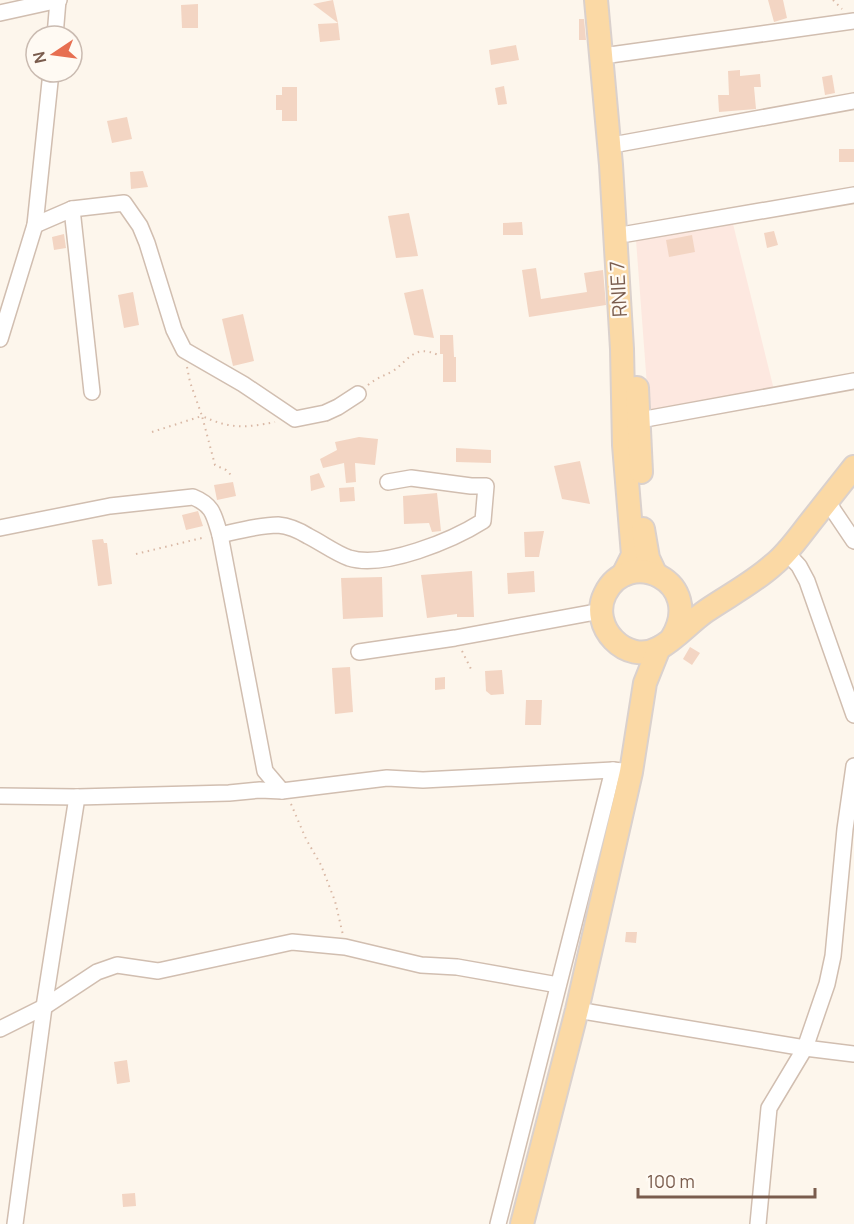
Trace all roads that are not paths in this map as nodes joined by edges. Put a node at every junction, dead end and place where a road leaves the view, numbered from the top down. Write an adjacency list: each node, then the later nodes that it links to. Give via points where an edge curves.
1 (59, 0): 4 (street); 6 (street)
2 (596, 0): 28 (main road, RNIE 7 / RNIE 7, via 611,165 633,555)
3 (606, 0): 7 (main road, RNIE 7 / RNIE 7)
4 (0, 13)
5 (854, 21): 7 (street)
6 (56, 24)
7 (610, 55): 10 (main road, RNIE 7 / RNIE 7)
8 (50, 84): 13 (street)
9 (854, 100): 10 (street)
10 (618, 144): 14 (main road, RNIE 7 / RNIE 7)
11 (854, 195): 14 (street)
12 (72, 209): 13 (street); 17 (street); 18 (street, via 124,203 147,243 184,350 295,419 325,413)
13 (35, 225): 15 (street)
14 (627, 234): 19 (main road, RNIE 7 / RNIE 7)
15 (0, 339)
16 (854, 381): 19 (street)
17 (92, 392)
18 (358, 394)
19 (640, 420): 27 (main road, RNIE 7 / RNIE 7, via 641,513 644,542)
20 (854, 467): 22 (main road)
21 (388, 482): 24 (street, via 411,478 486,486 483,521 427,548 363,560 279,525)
22 (826, 501): 25 (street); 26 (main road)
23 (0, 528): 24 (street, via 110,506 193,496 205,502 214,514)
24 (220, 535): 39 (street, via 265,771)
25 (854, 540)
26 (787, 553): 30 (main road); 35 (street, via 807,581)
27 (655, 573): 28 (main road); 29 (main road, RNIE 7)
28 (623, 575): 31 (main road, RNIE 7, via 605,594)
29 (677, 592): 30 (main road, via 693,597); 32 (main road, via 681,603 679,627)
30 (736, 593): 32 (main road, via 705,611)
31 (602, 611): 33 (main road, via 606,631); 34 (street)
32 (666, 643): 33 (main road, via 648,652); 36 (main road, via 645,683)
33 (625, 648): 36 (main road, via 637,688)
34 (358, 652)
35 (854, 715)
36 (641, 721): 38 (main road)
37 (854, 766): 46 (street, via 833,956)
38 (622, 771): 39 (street, via 423,780 387,777); 42 (street); 44 (main road)
39 (282, 791): 41 (street)
40 (0, 796): 41 (street)
41 (77, 797): 43 (street)
42 (558, 985): 43 (street, via 421,964 345,947 292,942 158,971 117,964 97,972); 49 (street)
43 (44, 1007): 45 (street); 48 (street)
44 (577, 1010): 46 (street); 50 (main road)
45 (0, 1029)
46 (805, 1048): 47 (street); 51 (street, via 769,1108)
47 (854, 1054)
48 (15, 1224)
49 (498, 1224)
50 (522, 1224)
51 (758, 1224)

